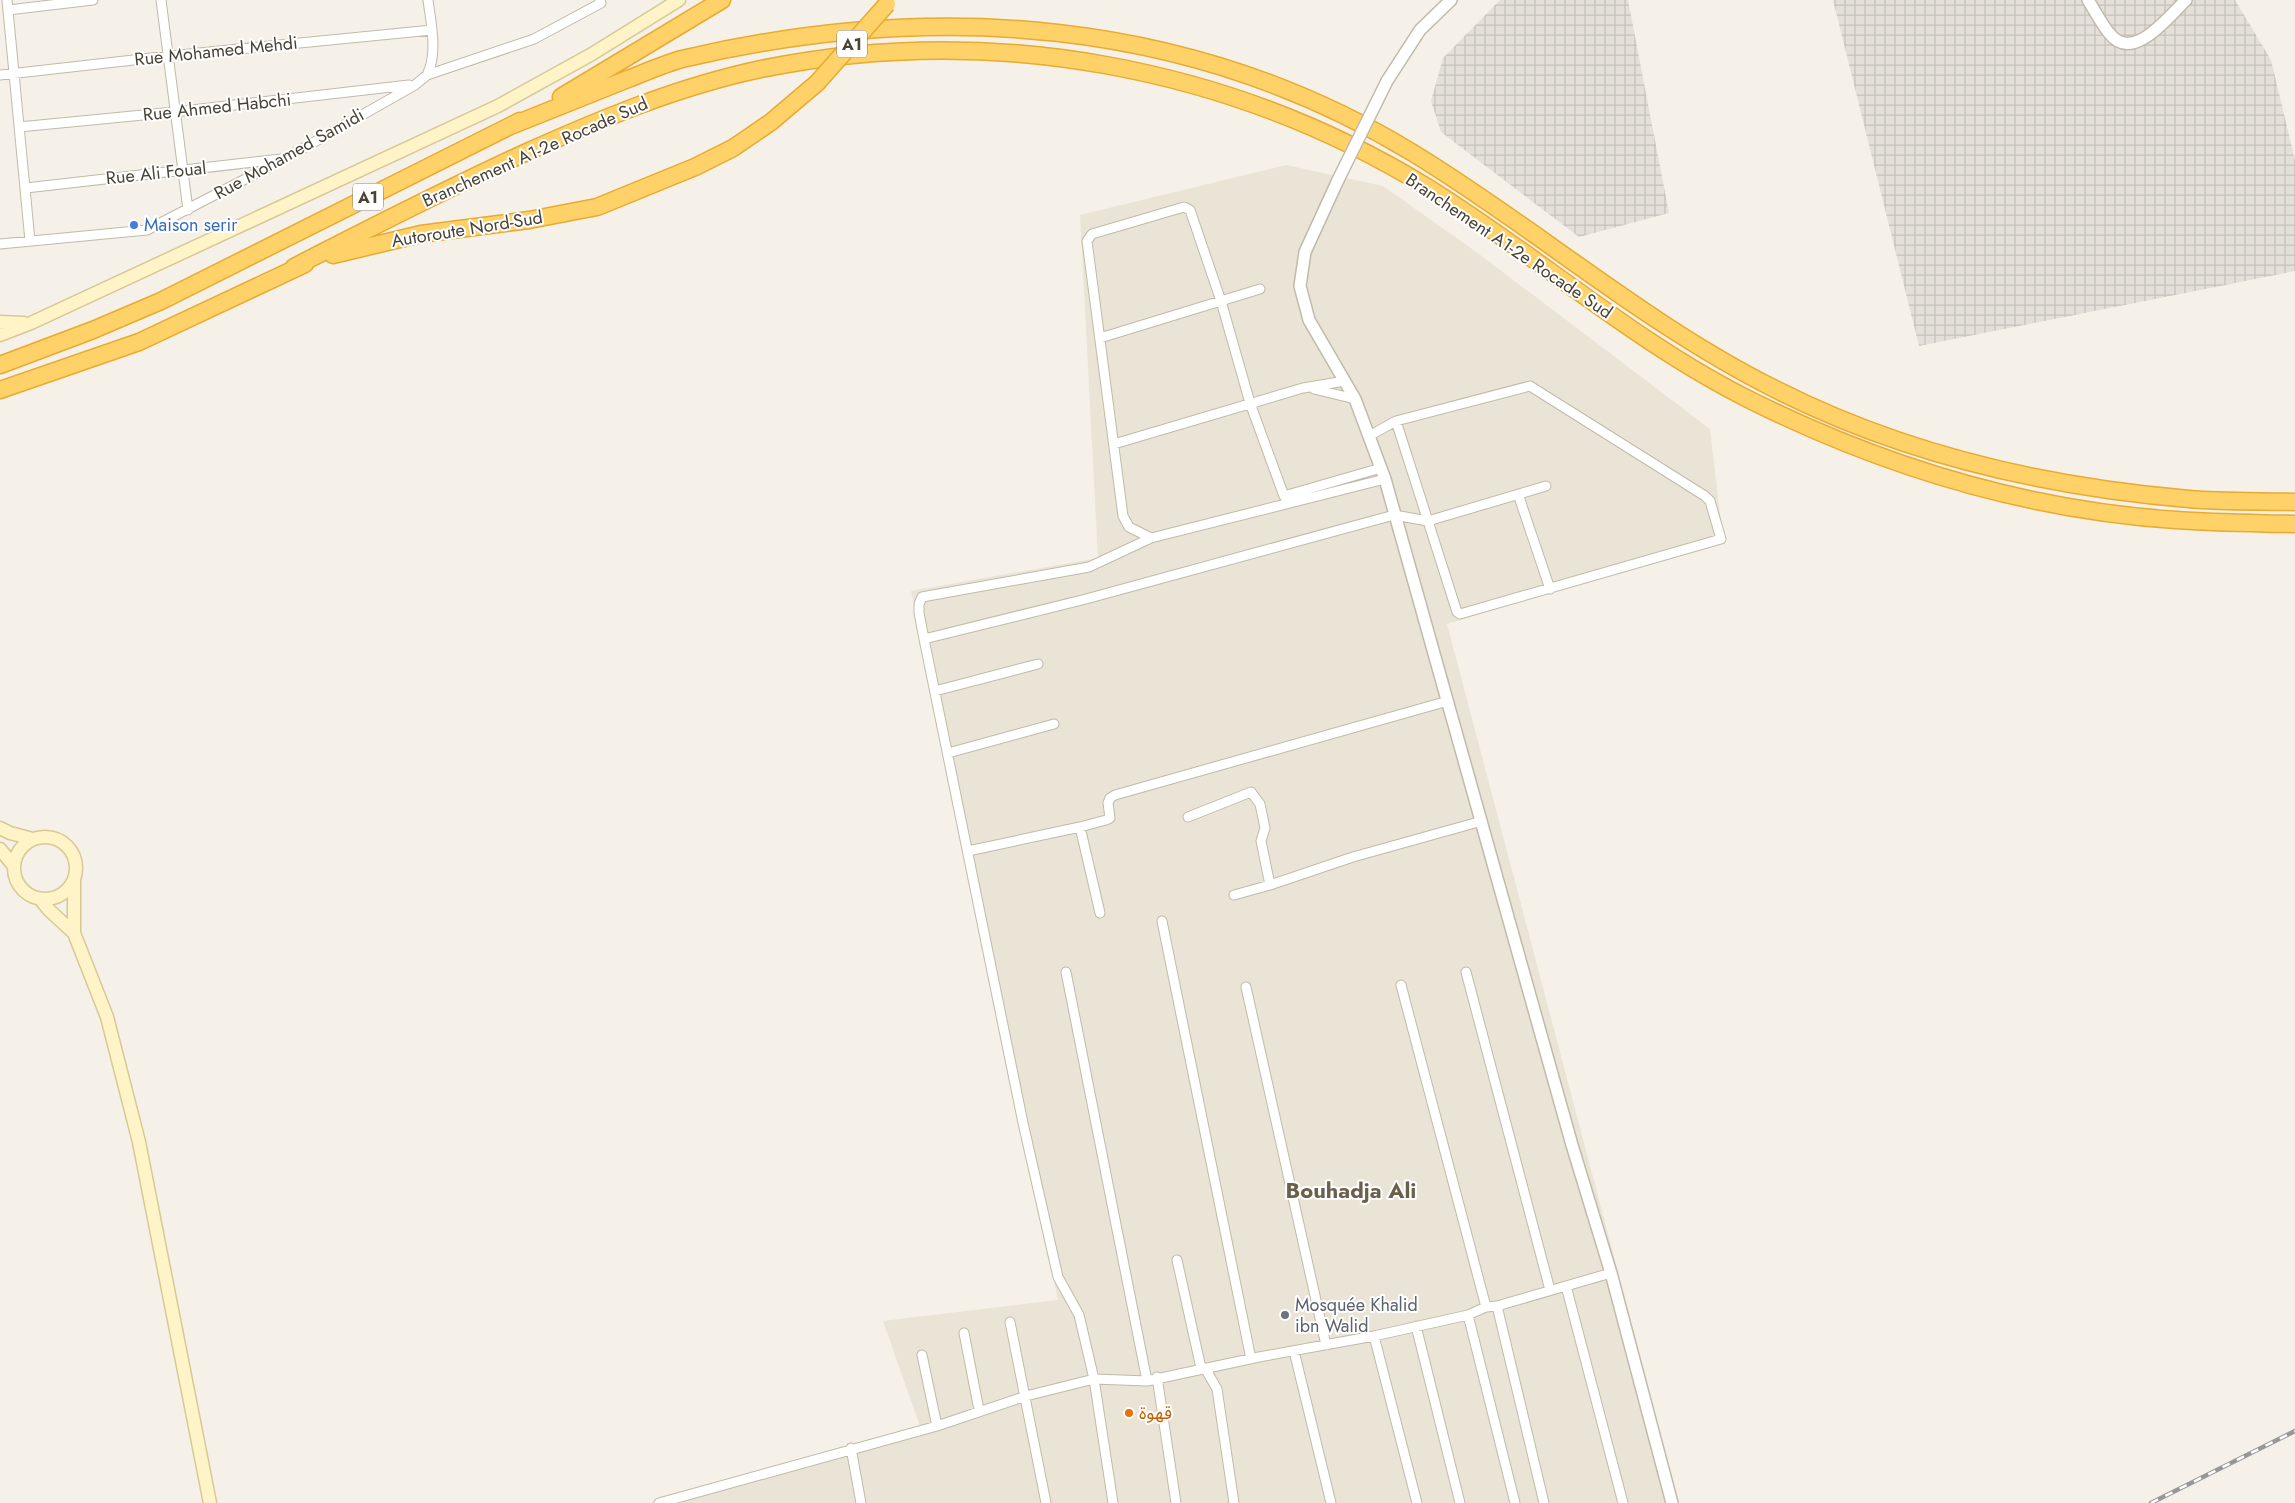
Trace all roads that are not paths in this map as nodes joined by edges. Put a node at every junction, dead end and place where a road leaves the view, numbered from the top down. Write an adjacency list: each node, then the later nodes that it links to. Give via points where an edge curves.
1 (93, 0): 11 (street)
2 (161, 0): 13 (street)
3 (428, 0): 12 (street)
4 (679, 0): 31 (main road, via 592,54 498,106)
5 (722, 0): 19 (highway, A1)
6 (1451, 0): 35 (street, bridge, via 1420,30 1387,81 1305,252 1300,286 1309,320)
7 (2088, 0): 8 (street, via 2109,34 2120,43 2131,45 2143,40)
8 (2186, 0)
9 (600, 1): 16 (street, Rue Mohamed Samidi, via 534,39)
10 (889, 2): 27 (highway, Autoroute Nord-Sud / A1, bridge, via 817,83 771,122 733,148 695,167 597,207 529,220 421,234 340,252)
11 (8, 5): 14 (street)
12 (432, 30): 13 (street, Rue Mohamed Mehdi); 16 (street, via 432,66)
13 (169, 56): 14 (street, Rue Mohamed Mehdi); 18 (street)
14 (15, 73): 15 (street, Rue Mohamed Mehdi); 20 (street)
15 (0, 75)
16 (427, 75): 17 (street, Rue Mohamed Samidi)
17 (415, 84): 18 (street, Rue Ahmed Habchi); 21 (street, Rue Mohamed Samidi)
18 (174, 112): 20 (street, Rue Ahmed Habchi); 22 (street)
19 (513, 125): 34 (highway, A1, via 161,300 94,330); 46 (highway, Branchement A1-2e Rocade Sud, via 677,61 809,33 882,25 1019,25 1132,41 1177,52 1274,84 1379,133 1460,182 1678,334 1779,391 1861,426 1951,458 2060,482 2192,499)
20 (19, 128): 23 (street)
21 (286, 158): 22 (street, Rue Ali Foual); 24 (street, Rue Mohamed Samidi)
22 (181, 170): 23 (street, Rue Ali Foual); 24 (street)
23 (26, 188): 25 (street)
24 (188, 210): 25 (street, Rue Mohamed Samidi, via 147,230)
25 (30, 241): 26 (street, Rue Mohamed Samidi)
26 (0, 244)
27 (294, 267): 37 (highway, Autoroute Nord-Sud / A1, via 139,342); 49 (highway, Branchement A1-2e Rocade Sud, via 448,188 614,114 701,85 758,70 881,52 1014,52 1065,58 1187,82 1295,120 1340,140 1425,186 1652,344 1699,373 1790,420 1896,464 2001,494 2059,505 2176,520)
28 (1260, 289): 29 (street)
29 (1221, 301): 33 (street); 33 (street, via 1188,208 1092,234 1087,241); 39 (street)
30 (0, 322): 31 (main road)
31 (31, 323): 32 (main road)
32 (0, 335)
33 (1100, 338): 42 (street)
34 (0, 365)
35 (1346, 381): 36 (street); 38 (street)
36 (1308, 387): 38 (street); 39 (street)
37 (0, 390)
38 (1355, 399): 41 (street)
39 (1250, 404): 42 (street); 43 (street, via 1284,496)
40 (1396, 422): 41 (street); 48 (street); 51 (street, via 1530,386 1710,501 1721,538)
41 (1369, 436): 43 (street)
42 (1114, 444): 50 (street, via 1123,516 1129,527)
43 (1383, 474): 47 (street); 50 (street)
44 (1546, 486): 45 (street)
45 (1518, 494): 48 (street); 51 (street)
46 (2295, 502)
47 (1394, 515): 48 (street); 52 (street); 55 (street)
48 (1428, 521): 51 (street, via 1460,614)
49 (2295, 524)
50 (1151, 538): 52 (street, via 1089,566 922,597 919,613)
51 (1550, 589)
52 (924, 639): 54 (street)
53 (1038, 664): 54 (street)
54 (935, 691): 57 (street)
55 (1448, 701): 59 (street); 60 (street, via 1115,795 1108,803 1110,818)
56 (1054, 724): 57 (street)
57 (948, 753): 64 (street)
58 (1188, 817): 67 (street, via 1251,792 1260,804 1265,828 1261,841)
59 (1482, 821): 67 (street, via 1353,857); 78 (street, via 1572,1145)
60 (1080, 827): 64 (street); 70 (street)
61 (0, 828): 62 (main road)
62 (33, 839): 65 (main road, via 19,849); 66 (main road, via 50,837 67,845 76,862)
63 (0, 849): 65 (main road)
64 (968, 851): 94 (street, via 1058,1277 1079,1315)
65 (13, 866): 69 (main road, via 23,891)
66 (74, 880): 69 (main road, via 61,896); 72 (main road)
67 (1270, 886): 68 (street)
68 (1234, 895)
69 (40, 899): 72 (main road)
70 (1100, 912)
71 (1162, 921): 91 (street)
72 (74, 932): 100 (main road, via 107,1017 139,1142)
73 (1066, 972): 95 (street)
74 (1466, 972): 80 (street)
75 (1400, 985): 82 (street)
76 (1246, 986): 88 (street)
77 (1176, 1260): 92 (street)
78 (1611, 1272): 79 (street); 113 (street)
79 (1566, 1286): 80 (street); 112 (street)
80 (1550, 1290): 81 (street)
81 (1497, 1306): 82 (street); 111 (street)
82 (1486, 1307): 83 (street)
83 (1468, 1315): 85 (street); 110 (street)
84 (1010, 1322): 96 (street)
85 (1416, 1326): 87 (street); 109 (street)
86 (964, 1332): 97 (street)
87 (1374, 1336): 88 (street); 108 (street)
88 (1326, 1345): 89 (street)
89 (1294, 1351): 91 (street); 107 (street)
90 (922, 1355): 98 (street)
91 (1251, 1359): 92 (street)
92 (1203, 1368): 93 (street); 106 (street, via 1217,1389)
93 (1157, 1377): 95 (street); 105 (street)
94 (1094, 1379): 95 (street); 96 (street); 104 (street)
95 (1147, 1380)
96 (1026, 1396): 97 (street); 103 (street)
97 (979, 1410): 98 (street)
98 (937, 1426): 99 (street)
99 (851, 1448): 101 (street); 102 (street)
100 (210, 1503)
101 (659, 1503)
102 (861, 1503)
103 (1046, 1503)
104 (1113, 1503)
105 (1176, 1503)
106 (1234, 1503)
107 (1331, 1503)
108 (1417, 1503)
109 (1460, 1503)
110 (1515, 1503)
111 (1544, 1503)
112 (1623, 1503)
113 (1672, 1503)

